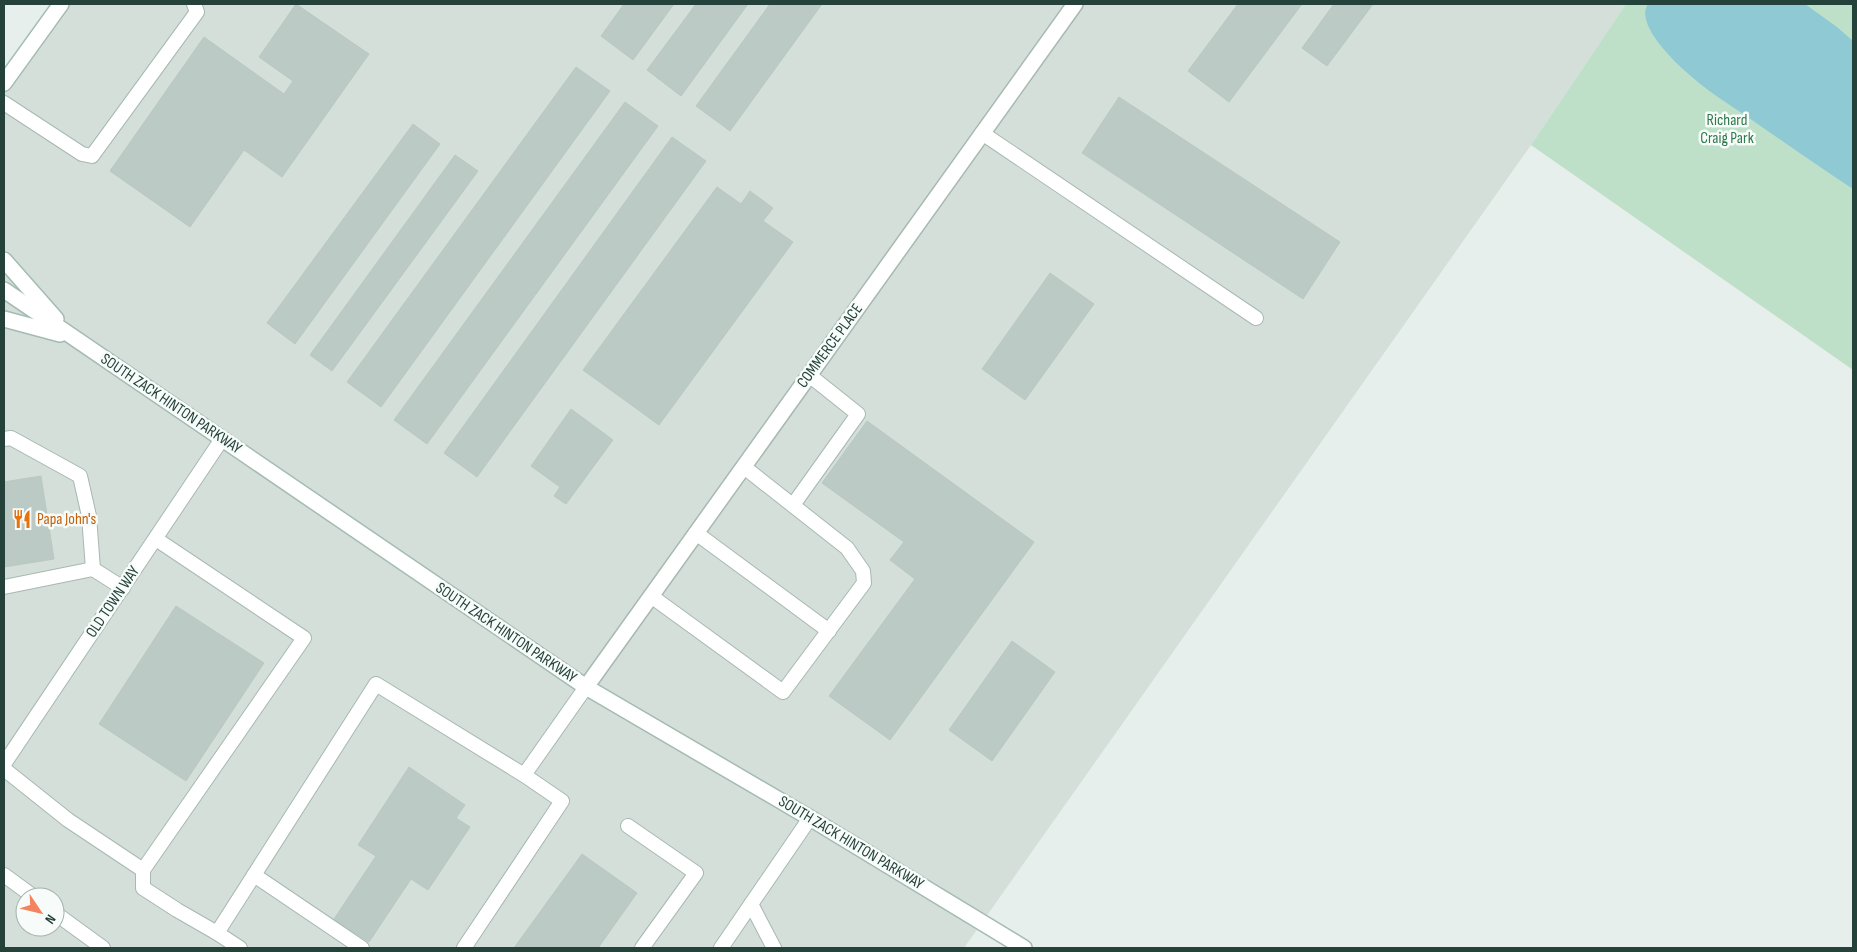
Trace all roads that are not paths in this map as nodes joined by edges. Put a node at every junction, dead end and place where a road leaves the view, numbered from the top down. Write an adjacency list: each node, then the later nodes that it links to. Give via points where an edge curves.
1 (61, 4): 4 (main road)
2 (194, 4): 5 (lane, via 197,12 92,156 82,154)
3 (1075, 4): 6 (main road, COMMERCE PLACE)
4 (4, 83)
5 (4, 103)
6 (982, 133): 9 (lane); 12 (main road, COMMERCE PLACE)
7 (4, 260): 11 (main road)
8 (4, 290): 11 (main road, SOUTH ZACK HINTON PARKWAY)
9 (1256, 318)
10 (4, 319): 11 (main road)
11 (72, 336): 14 (main road, SOUTH ZACK HINTON PARKWAY)
12 (809, 375): 15 (main road, COMMERCE PLACE); 16 (lane, via 858,414)
13 (4, 439): 19 (lane, via 11,438 80,476 89,516)
14 (222, 440): 18 (lane, OLD TOWN WAY); 24 (main road, SOUTH ZACK HINTON PARKWAY)
15 (744, 467): 16 (lane); 17 (main road, COMMERCE PLACE)
16 (793, 505): 23 (lane, via 847,548 863,571 864,583)
17 (696, 533): 22 (main road, COMMERCE PLACE); 23 (lane)
18 (156, 539): 21 (lane, OLD TOWN WAY); 30 (lane, via 304,638)
19 (93, 569): 20 (lane); 21 (lane)
20 (4, 587)
21 (123, 588): 25 (lane, OLD TOWN WAY)
22 (651, 596): 23 (lane, via 783,692); 24 (main road, COMMERCE PLACE)
23 (829, 631)
24 (586, 687): 27 (lane); 28 (main road, SOUTH ZACK HINTON PARKWAY)
25 (4, 764)
26 (4, 769): 30 (lane, via 68,820)
27 (524, 775): 31 (lane, via 376,684); 40 (lane, via 562,801)
28 (810, 818): 34 (lane); 44 (main road, SOUTH ZACK HINTON PARKWAY)
29 (628, 826): 41 (lane, via 696,873)
30 (143, 870): 36 (lane, via 143,888)
31 (254, 874): 36 (lane); 39 (lane)
32 (4, 875): 33 (lane)
33 (20, 887)
34 (751, 904): 42 (lane); 43 (lane)
35 (65, 920): 37 (lane)
36 (217, 933): 38 (lane)
37 (103, 948)
38 (240, 948)
39 (362, 948)
40 (464, 948)
41 (642, 948)
42 (721, 948)
43 (774, 948)
44 (1024, 948)

